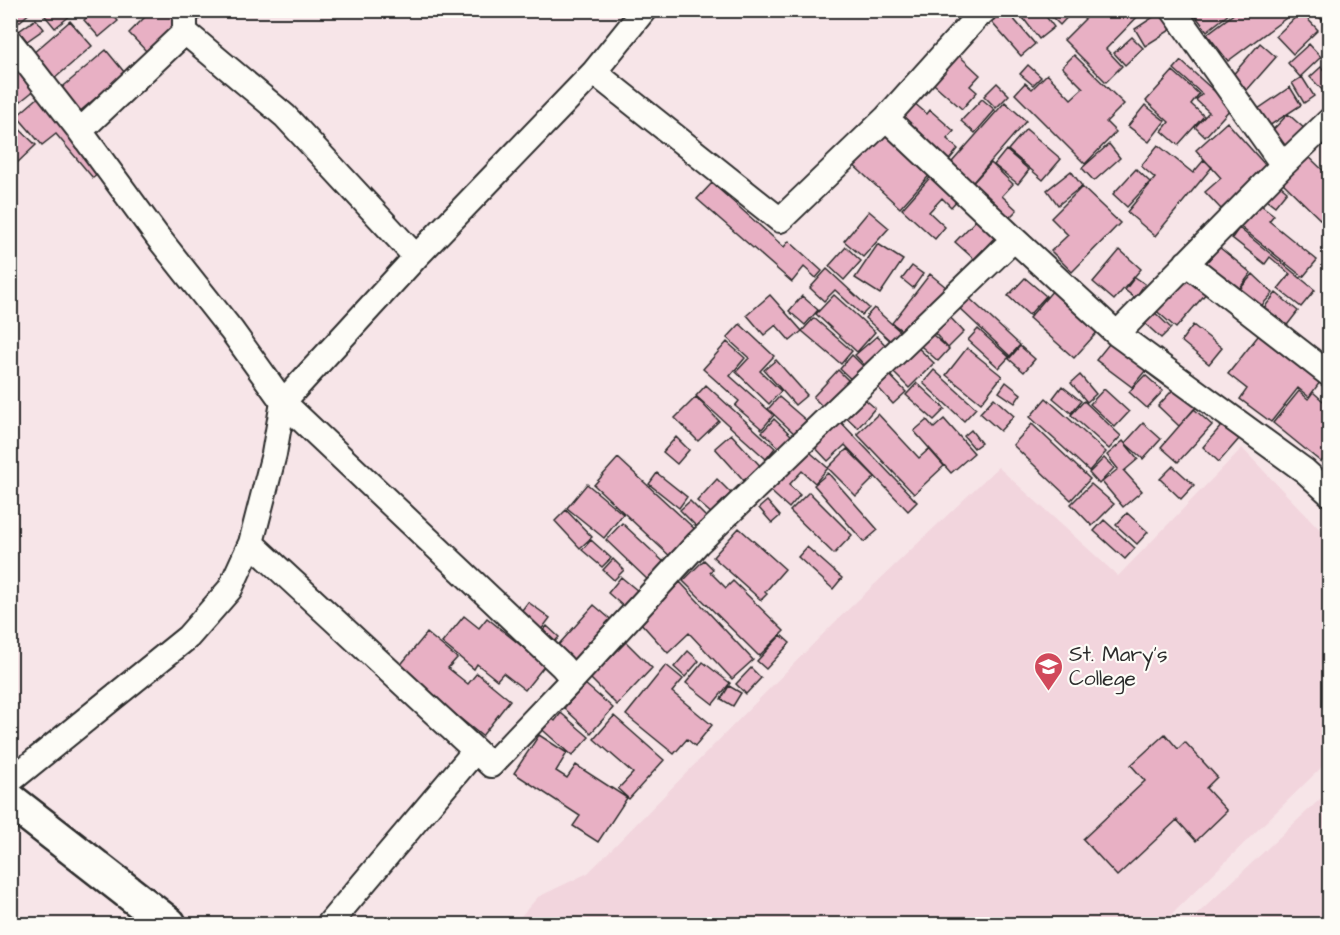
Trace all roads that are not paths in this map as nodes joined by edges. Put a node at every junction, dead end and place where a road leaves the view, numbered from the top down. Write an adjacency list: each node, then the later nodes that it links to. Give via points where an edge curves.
1 (644, 10): 6 (street)
2 (985, 10): 7 (street)
3 (1173, 10): 10 (street)
4 (187, 21): 9 (street); 12 (street, via 285,116)
5 (10, 41): 9 (street)
6 (594, 72): 7 (street, via 780,220); 12 (street)
7 (886, 118): 11 (street)
8 (1329, 120): 10 (street)
9 (80, 131): 16 (street)
10 (1283, 165): 13 (street)
11 (1014, 239): 14 (street); 19 (street, via 698,543)
12 (416, 257): 16 (street)
13 (1185, 263): 14 (street); 15 (street)
14 (1117, 333): 17 (street, via 1305,471)
15 (1329, 375)
16 (283, 402): 18 (street); 19 (street)
17 (1329, 494)
18 (251, 543): 20 (street); 21 (street, via 230,589 188,637)
19 (573, 679): 20 (street, via 491,765)
20 (475, 750): 24 (street)
21 (10, 781)
22 (10, 800): 23 (main road)
23 (169, 924)
24 (329, 924)

